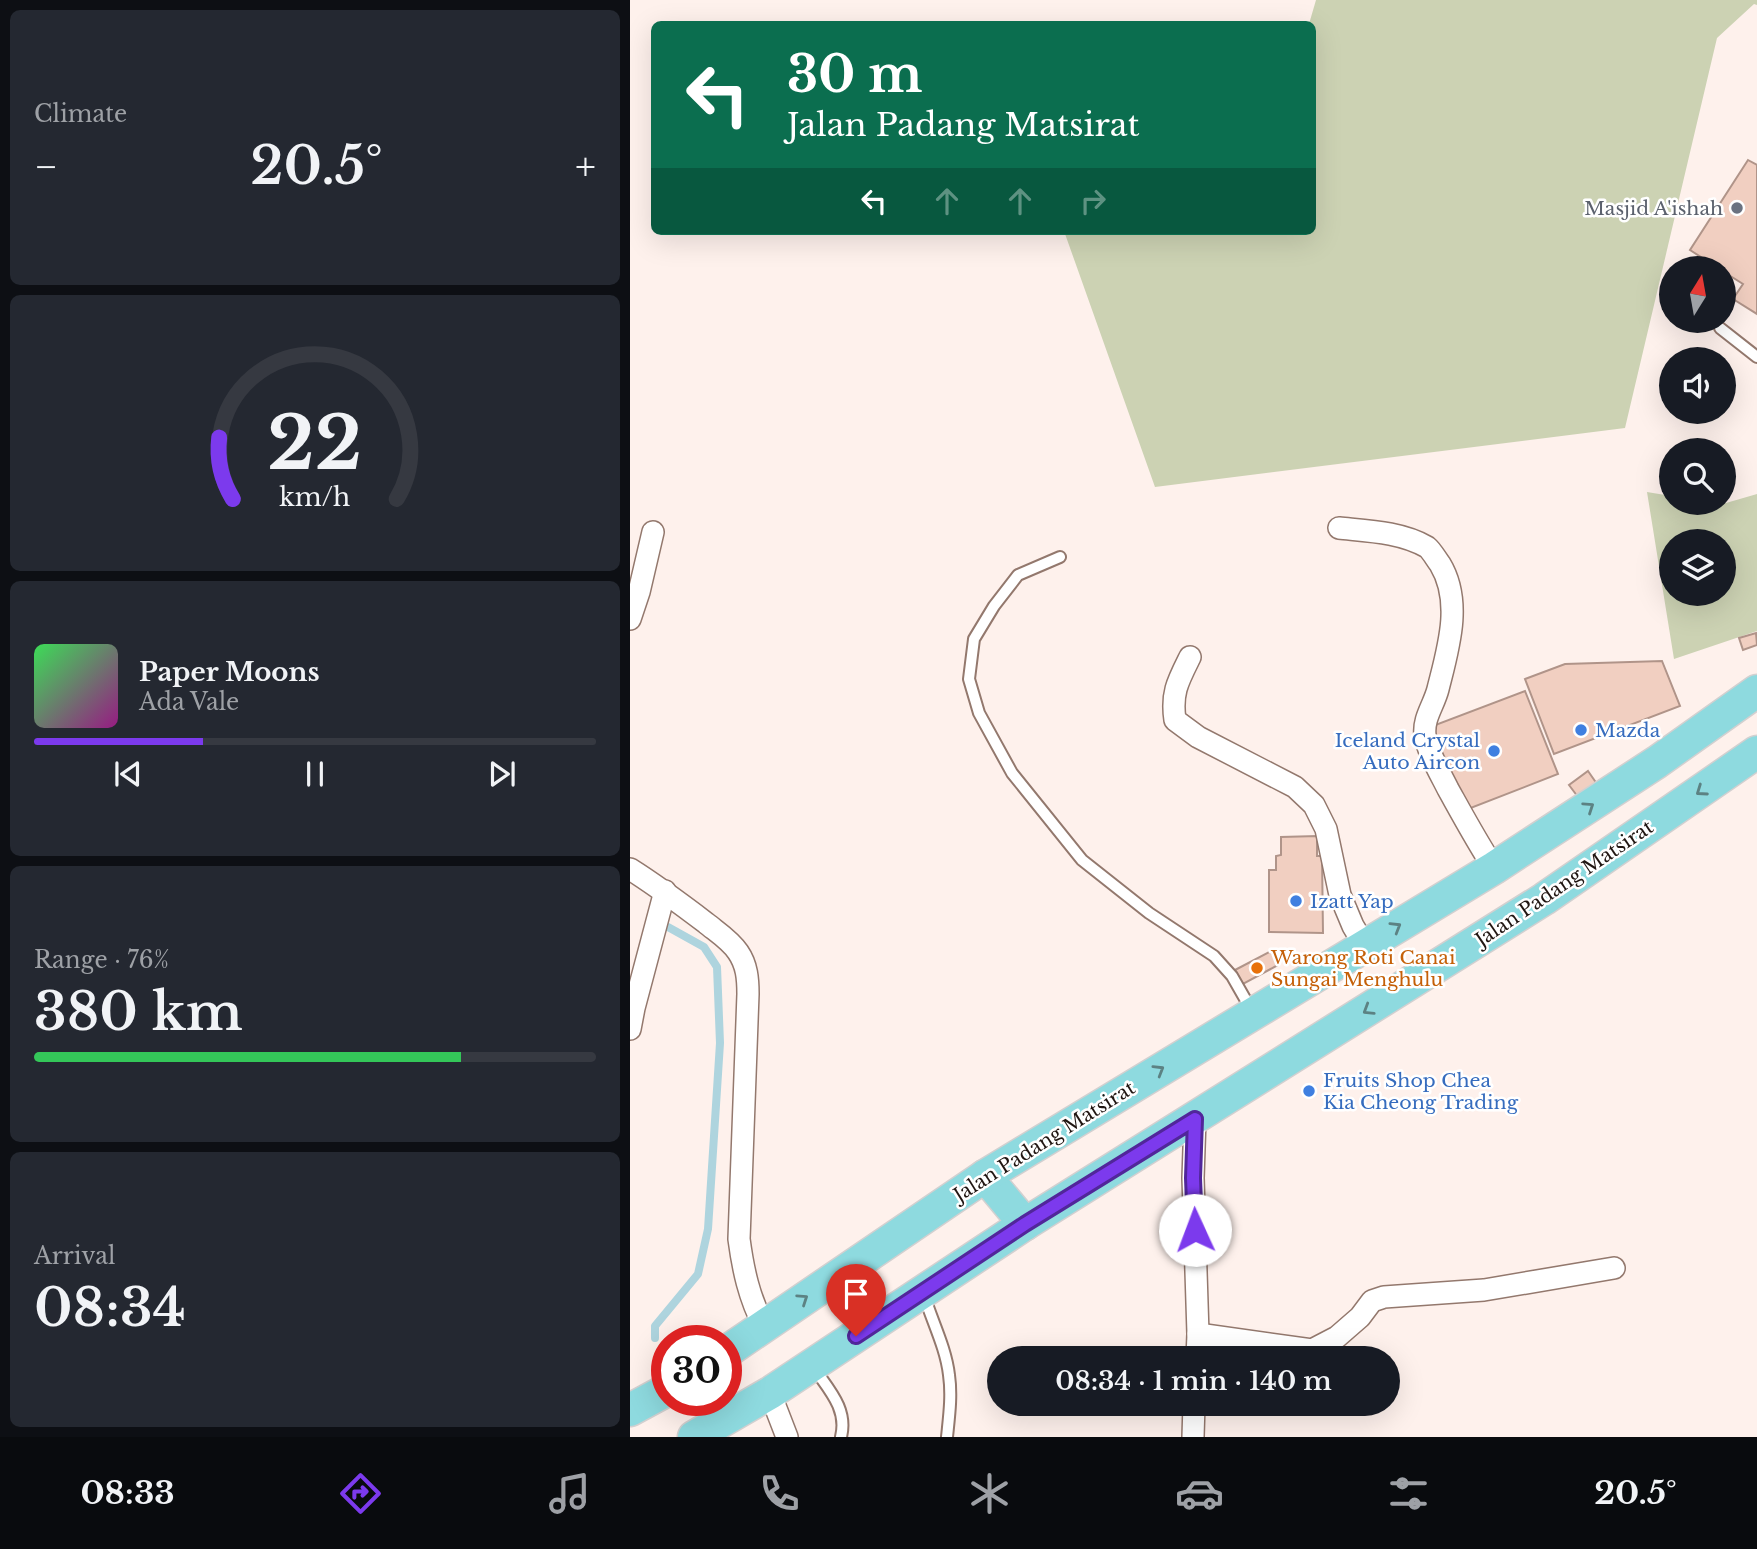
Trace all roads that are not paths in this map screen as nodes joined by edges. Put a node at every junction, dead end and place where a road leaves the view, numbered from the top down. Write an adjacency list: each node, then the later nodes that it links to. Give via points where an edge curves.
1 (1726, 333): 2 (lane)
2 (1757, 357)
3 (1339, 528): 10 (street, via 1397,535 1429,548 1442,568 1449,584 1452,630 1437,695 1425,723 1426,737 1438,771)
4 (653, 532): 6 (street)
5 (1060, 557): 14 (lane, via 1018,575 974,639 969,679 979,713 1013,773 1082,860 1214,956)
6 (630, 619)
7 (1189, 657): 13 (street, via 1175,687 1175,720 1198,737 1295,787 1314,805 1326,829 1340,895)
8 (1757, 691): 10 (main road, Jalan Padang Matsirat, one-way to 8)
9 (1757, 752): 16 (main road, Jalan Padang Matsirat, one-way to 16, via 1544,899)
10 (1494, 868): 13 (main road, Jalan Padang Matsirat, one-way to 10)
11 (630, 869): 12 (street)
12 (665, 891): 15 (street); 21 (street, via 728,939 745,965 748,994 739,1239 749,1292)
13 (1365, 946): 14 (main road, Jalan Padang Matsirat)
14 (1254, 1013): 17 (main road, Jalan Padang Matsirat, one-way to 14)
15 (630, 1029)
16 (1195, 1119): 18 (main road, Jalan Padang Matsirat); 22 (street)
17 (985, 1176): 18 (main road); 21 (main road, Jalan Padang Matsirat, one-way to 17)
18 (1025, 1224): 20 (main road, Jalan Padang Matsirat)
19 (1614, 1268): 22 (street, via 1484,1290 1384,1297 1372,1301 1337,1337 1311,1350)
20 (923, 1292): 25 (main road, Jalan Padang Matsirat); 33 (lane, via 949,1377)
21 (764, 1326): 23 (main road, Jalan Padang Matsirat)
22 (1198, 1334): 24 (street)
23 (742, 1341)
24 (1198, 1346)
25 (812, 1365): 26 (main road, Jalan Padang Matsirat); 32 (lane, via 841,1409)
26 (770, 1393): 30 (main road, Jalan Padang Matsirat); 31 (street)
27 (651, 1399): 28 (main road)
28 (630, 1410)
29 (1194, 1416): 34 (street)
30 (694, 1437)
31 (787, 1437)
32 (841, 1437)
33 (947, 1437)
34 (1193, 1437)

